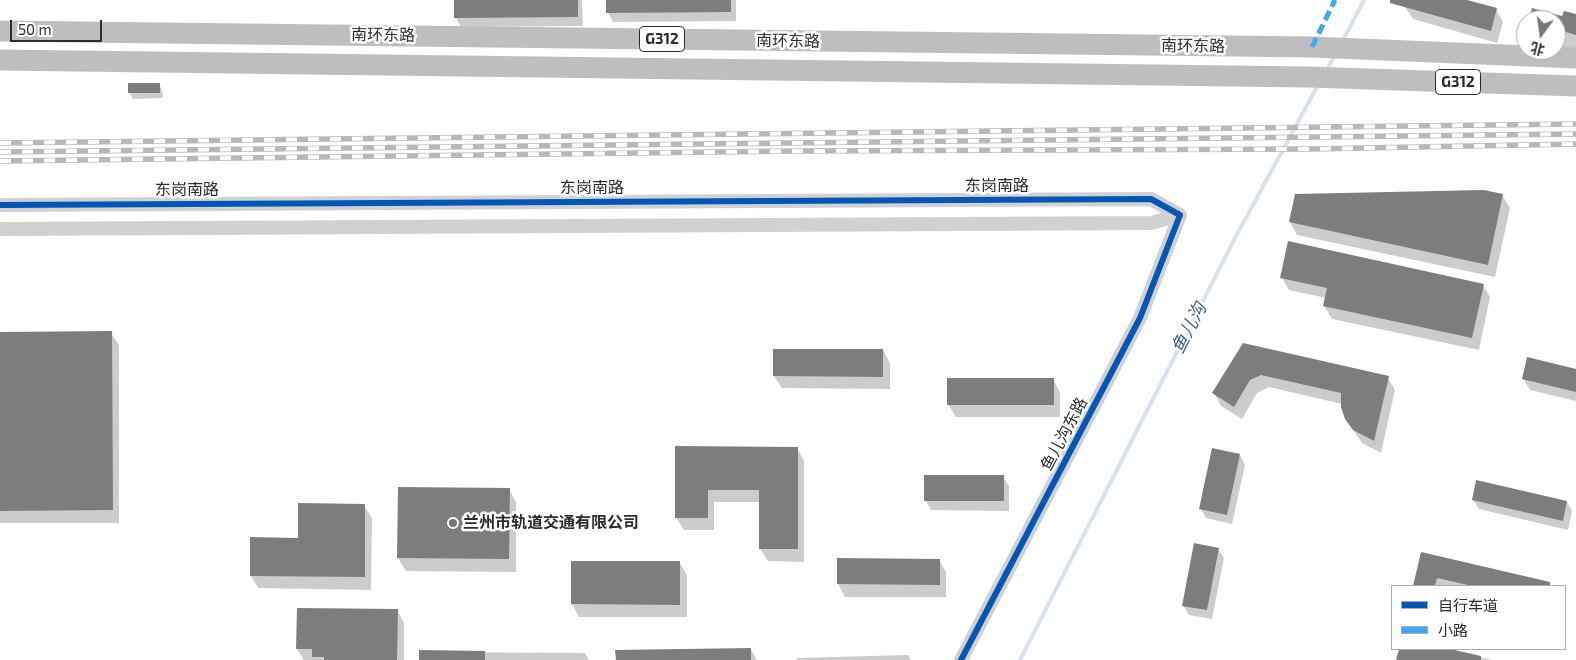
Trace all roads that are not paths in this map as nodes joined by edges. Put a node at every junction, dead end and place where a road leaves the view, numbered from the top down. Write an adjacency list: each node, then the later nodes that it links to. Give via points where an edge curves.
1 (0, 31): 2 (highway, 南环东路 / G312)
2 (441, 36): 3 (highway, 南环东路 / G312, via 1324,48); 5 (highway)
3 (1576, 58)
4 (0, 60): 5 (highway, 南环东路 / G312)
5 (441, 66): 6 (highway, 南环东路 / G312, via 1308,77)
6 (1576, 86)
7 (0, 205): 8 (street, 东岗南路, via 1151,199)
8 (1180, 215): 9 (street, via 1151,223); 10 (street, 鱼儿沟东路, via 1140,318)
9 (0, 229)
10 (962, 660)

